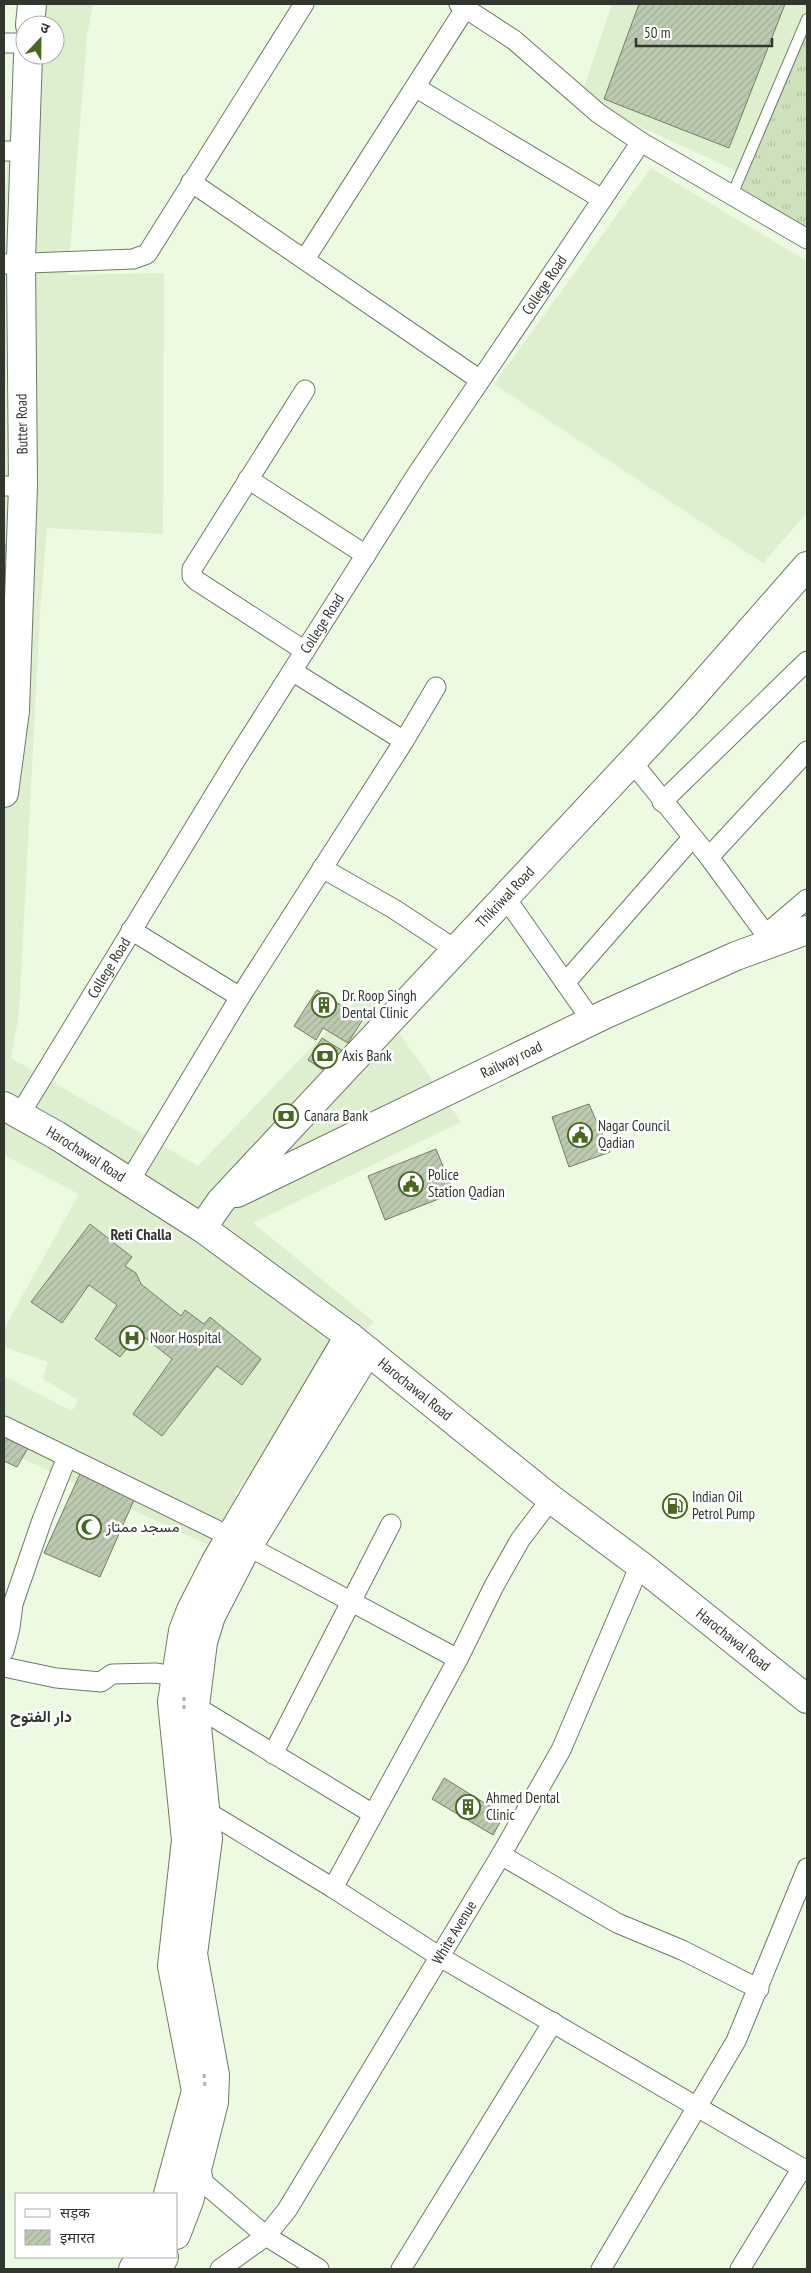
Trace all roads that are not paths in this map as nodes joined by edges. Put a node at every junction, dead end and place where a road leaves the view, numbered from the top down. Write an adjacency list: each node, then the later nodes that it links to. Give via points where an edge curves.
1 (304, 4): 8 (street)
2 (464, 5): 5 (street); 6 (street, via 514,40 598,113)
3 (807, 19): 9 (lane)
4 (27, 65): 7 (main road, Butter Road)
5 (415, 87): 10 (street); 12 (street)
6 (641, 142): 9 (street); 10 (street, College Road)
7 (14, 151): 13 (main road, Butter Road)
8 (191, 182): 12 (street); 13 (street, via 151,249 142,258)
9 (732, 195): 11 (street)
10 (602, 199): 15 (street, College Road)
11 (807, 239)
12 (305, 259): 15 (street)
13 (12, 264): 14 (main road, Butter Road)
14 (13, 376): 18 (main road, Butter Road)
15 (480, 380): 19 (street, College Road)
16 (305, 390): 17 (street)
17 (248, 479): 19 (street); 22 (street, via 194,563 192,576)
18 (13, 486): 21 (main road, Butter Road)
19 (366, 555): 22 (street, College Road)
20 (807, 566): 29 (main road, Thikriwal Road)
21 (11, 602): 26 (main road, Butter Road)
22 (305, 650): 24 (street, College Road)
23 (807, 661): 31 (street)
24 (292, 670): 27 (street); 37 (street, College Road)
25 (436, 686): 27 (street)
26 (9, 706): 30 (main road, Butter Road)
27 (404, 741): 34 (street)
28 (807, 750): 33 (street)
29 (632, 762): 31 (street); 35 (main road, Thikriwal Road)
30 (4, 793)
31 (662, 802): 32 (street)
32 (692, 838): 33 (street); 41 (street)
33 (708, 857): 39 (street)
34 (322, 868): 40 (street, via 394,909); 42 (street)
35 (505, 897): 40 (main road, Thikriwal Road); 41 (street)
36 (807, 899): 39 (street)
37 (131, 930): 42 (street); 44 (street, College Road)
38 (807, 930): 39 (main road, Railway road)
39 (769, 938): 43 (main road, Railway road)
40 (456, 950): 46 (main road, Thikriwal Road)
41 (565, 982): 43 (street)
42 (240, 997): 45 (street)
43 (592, 1021): 46 (main road, Railway road)
44 (12, 1110): 45 (main road, Harochawal Road)
45 (129, 1182): 47 (main road, Harochawal Road)
46 (221, 1201): 47 (main road, Thikriwal Road)
47 (202, 1228): 48 (main road, Harochawal Road)
48 (358, 1344): 51 (main road, Harochawal Road); 53 (main road)
49 (4, 1426): 50 (street)
50 (67, 1457): 53 (street); 56 (street, via 13,1604)
51 (551, 1499): 54 (main road, Harochawal Road); 57 (street, via 520,1540)
52 (392, 1524): 55 (street)
53 (240, 1541): 55 (street); 59 (main road); 59 (main road, via 216,1561 186,1621)
54 (640, 1565): 60 (main road, Harochawal Road); 64 (street, White Avenue, via 561,1750)
55 (351, 1602): 57 (street); 61 (street)
56 (4, 1650)
57 (458, 1659): 62 (street)
58 (4, 1667): 59 (street, via 56,1678 100,1682 112,1674 154,1673)
59 (182, 1698): 61 (street); 63 (main road)
60 (807, 1698)
61 (273, 1754): 62 (street)
62 (373, 1814): 66 (street)
63 (200, 1824): 66 (street); 70 (main road, via 193,1954)
64 (501, 1855): 67 (street, White Avenue); 68 (street, via 617,1923 682,1950)
65 (807, 1868): 68 (street)
66 (333, 1888): 67 (street)
67 (440, 1957): 69 (street); 76 (street, White Avenue, via 287,2210)
68 (759, 1989): 71 (street, via 736,2042)
69 (553, 2022): 71 (street); 81 (street)
70 (205, 2079): 72 (main road, via 214,2102); 74 (main road, via 195,2100)
71 (697, 2106): 73 (street); 82 (street)
72 (199, 2161): 75 (main road); 76 (street, via 204,2183)
73 (805, 2169): 83 (street)
74 (168, 2193)
75 (178, 2230)
76 (266, 2236): 79 (street, White Avenue); 80 (street)
77 (139, 2258): 78 (main road)
78 (133, 2269)
79 (220, 2269)
80 (320, 2269)
81 (401, 2269)
82 (601, 2269)
83 (740, 2269)

